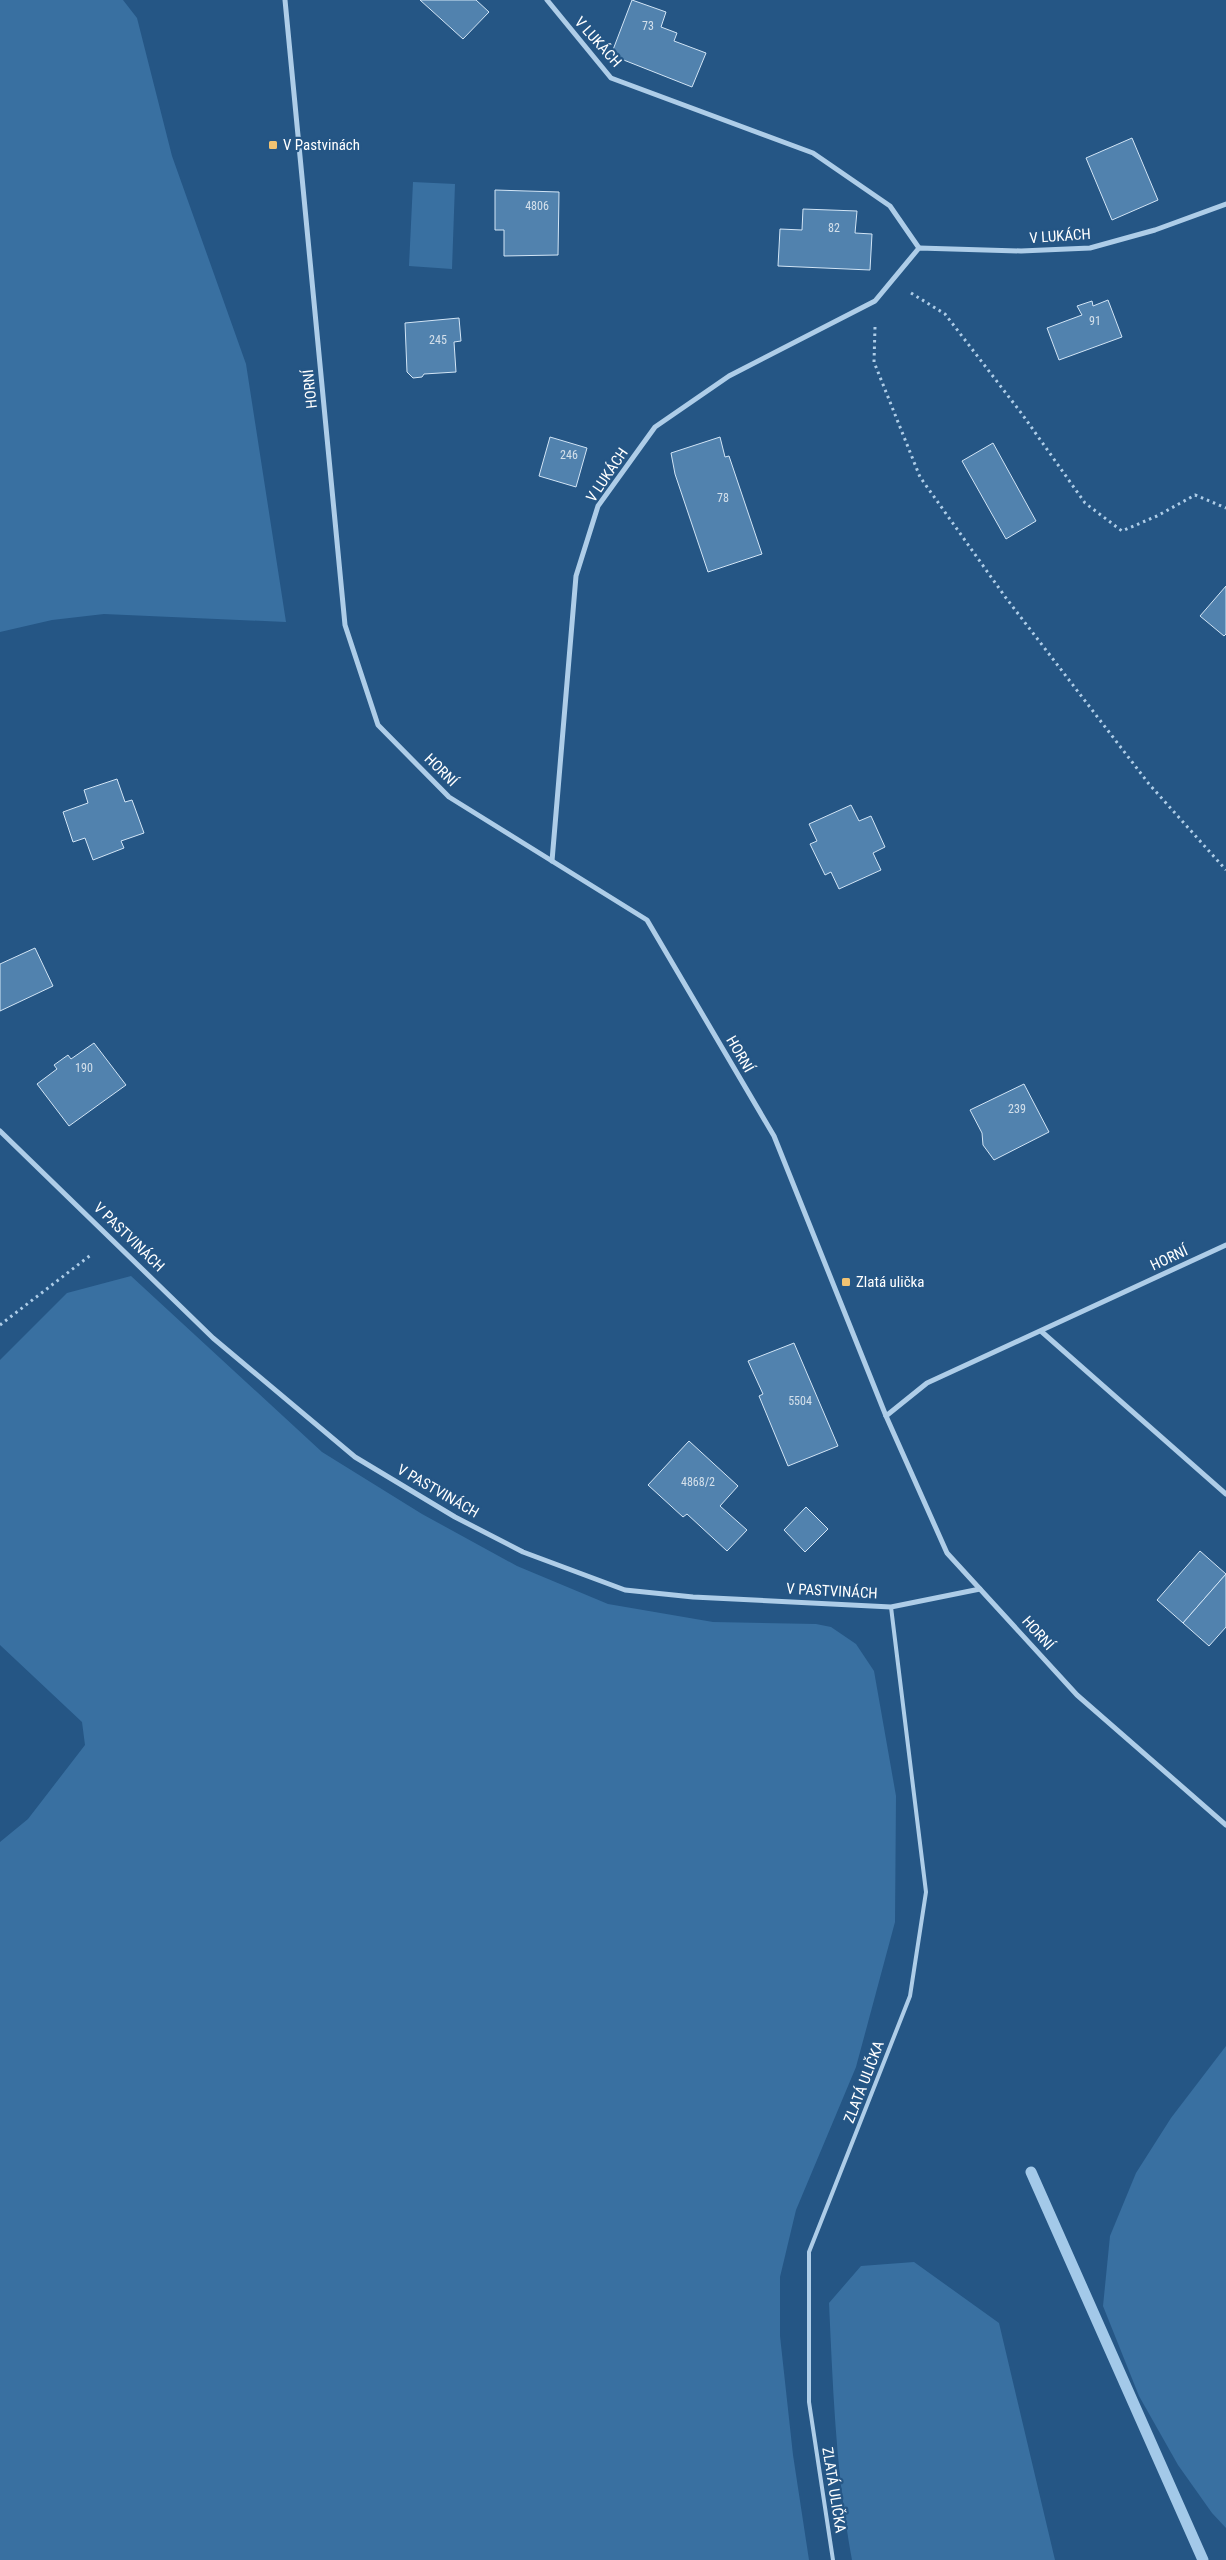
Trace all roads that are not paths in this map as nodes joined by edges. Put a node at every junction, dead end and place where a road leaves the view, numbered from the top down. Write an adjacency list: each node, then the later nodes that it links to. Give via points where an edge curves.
1 (285, 0): 5 (street, HORNÍ, via 345,625 378,725 449,797)
2 (547, 0): 4 (street, V LUKÁCH, via 611,78 813,153 890,206)
3 (1226, 204): 4 (street, V LUKÁCH, via 1155,230 1090,248 1021,251)
4 (919, 248): 5 (street, V LUKÁCH, via 876,301 729,376 655,427 598,506 576,576)
5 (552, 861): 9 (street, HORNÍ, via 647,920 774,1136)
6 (0, 1131): 12 (street, V PASTVINÁCH, via 213,1338 355,1457 455,1517 522,1552 625,1590 693,1597)
7 (1226, 1245): 8 (street, HORNÍ)
8 (1042, 1332): 9 (street, HORNÍ, via 927,1383); 10 (street)
9 (886, 1416): 11 (street, HORNÍ, via 947,1552)
10 (1226, 1494)
11 (980, 1589): 12 (street, V PASTVINÁCH); 13 (street, HORNÍ, via 1077,1695)
12 (891, 1607): 14 (lane, ZLATÁ ULIČKA, via 926,1892 910,1996 809,2252 809,2402)
13 (1226, 1826)
14 (833, 2560)

